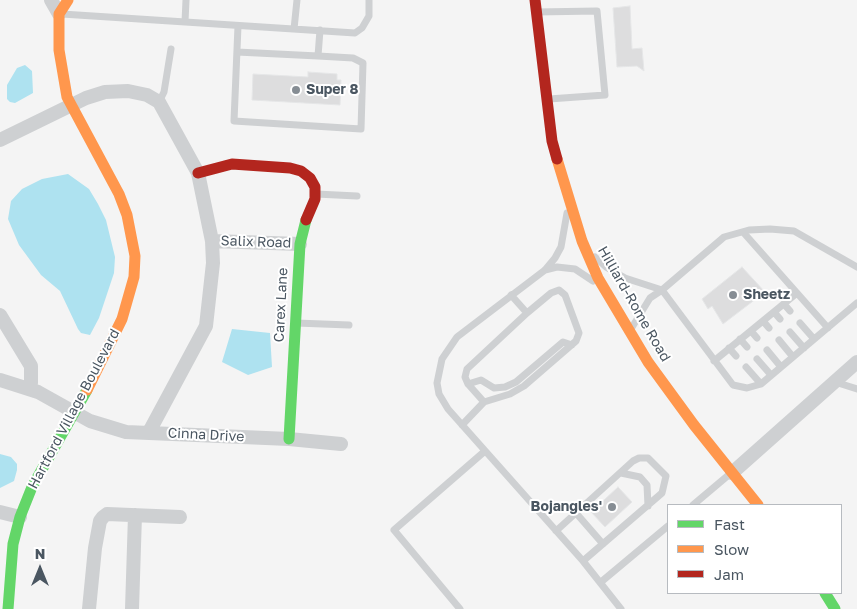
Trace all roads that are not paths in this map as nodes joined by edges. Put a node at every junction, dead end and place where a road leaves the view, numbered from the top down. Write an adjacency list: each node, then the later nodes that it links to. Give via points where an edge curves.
1 (50, 0): 7 (street)
2 (68, 0): 7 (street, Hartford Village Boulevard)
3 (186, 0): 8 (lane)
4 (297, 0): 10 (lane)
5 (369, 0): 11 (lane, via 369,16 355,33)
6 (536, 6): 15 (street, Hilliard-Rome Road); 15 (lane, via 597,11 605,95)
7 (60, 14): 8 (lane); 17 (street, Hartford Village Boulevard, via 59,50 67,97)
8 (185, 22): 9 (lane)
9 (238, 26): 10 (lane); 13 (lane)
10 (294, 29): 11 (lane)
11 (320, 30): 14 (lane)
12 (171, 49): 16 (lane, via 164,92)
13 (237, 52): 14 (lane); 14 (lane, via 234,121 361,129 363,63 353,58)
14 (318, 56)
15 (546, 99): 20 (street, Hilliard-Rome Road, via 552,141)
16 (158, 102): 17 (street, via 147,95 128,91 105,92); 19 (street)
17 (72, 105): 18 (street); 73 (street, Hartford Village Boulevard, via 119,194 135,256 134,278 122,320)
18 (0, 140)
19 (198, 173): 21 (street, via 232,164 290,168 310,178); 24 (street)
20 (566, 191): 26 (street, Hilliard-Rome Road); 28 (lane, via 567,214 561,247)
21 (315, 194): 22 (lane); 25 (street, Carex Lane)
22 (357, 196)
23 (743, 232): 27 (lane, via 794,231); 29 (lane, via 724,237); 31 (lane)
24 (212, 241): 25 (street, Salix Road); 75 (street, via 213,263 206,326)
25 (300, 244): 41 (street, Carex Lane)
26 (584, 247): 29 (lane, via 606,267 625,278); 30 (street, Hilliard-Rome Road)
27 (857, 267)
28 (545, 270): 30 (lane, via 557,267 576,269); 32 (lane)
29 (662, 290): 47 (lane, via 650,298); 61 (lane)
30 (606, 291): 47 (street, Hilliard-Rome Road)
31 (798, 293): 34 (lane); 45 (lane)
32 (511, 295): 36 (lane); 74 (lane, via 457,337 442,359 438,373 439,394)
33 (857, 303): 45 (lane)
34 (784, 304): 35 (lane); 37 (lane)
35 (790, 311)
36 (527, 312): 53 (lane, via 550,293 560,290 565,295 579,333); 68 (lane, via 467,369 465,377)
37 (774, 312): 39 (lane); 40 (lane)
38 (0, 315): 70 (street, via 31,366 30,383)
39 (780, 319)
40 (763, 321): 44 (lane); 46 (lane)
41 (296, 323): 43 (lane); 76 (street, Carex Lane)
42 (800, 323): 51 (lane)
43 (349, 325)
44 (769, 328)
45 (828, 328): 51 (lane)
46 (751, 331): 49 (lane); 50 (lane)
47 (630, 332): 80 (street, Hilliard-Rome Road, via 648,362)
48 (790, 332): 56 (lane)
49 (757, 338)
50 (740, 339): 54 (lane); 55 (lane)
51 (814, 339): 56 (lane)
52 (779, 340): 59 (lane)
53 (572, 345): 68 (lane, via 562,342 516,382 505,387 494,388 481,380); 72 (lane, via 524,386)
54 (747, 347)
55 (729, 348): 58 (lane); 61 (lane)
56 (804, 348): 59 (lane)
57 (767, 350): 64 (lane)
58 (736, 356)
59 (793, 357): 64 (lane)
60 (757, 359): 65 (lane)
61 (714, 361): 69 (lane, via 733,385 747,388)
62 (857, 362): 67 (street)
63 (746, 367): 69 (lane)
64 (781, 367): 65 (lane)
65 (771, 375): 69 (lane)
66 (0, 380): 70 (street, Cinna Drive)
67 (835, 382): 71 (lane); 80 (street)
68 (468, 384): 72 (lane)
69 (761, 384)
70 (26, 387): 73 (street, Cinna Drive)
71 (857, 389)
72 (484, 402): 74 (lane)
73 (74, 413): 75 (street, Cinna Drive, via 105,428); 88 (street, Hartford Village Boulevard, via 32,487)
74 (462, 424): 78 (lane)
75 (149, 432): 76 (street, Cinna Drive)
76 (289, 439): 77 (street, Cinna Drive)
77 (341, 444)
78 (485, 451): 90 (lane); 98 (lane, via 394,530)
79 (621, 473): 83 (lane, via 640,477 647,485); 83 (lane, via 632,461 648,458 666,476 662,493); 85 (lane)
80 (732, 473): 81 (lane); 82 (street, Hilliard-Rome Road)
81 (694, 504)
82 (757, 504)
83 (648, 506): 91 (lane)
84 (0, 512): 88 (street)
85 (576, 513): 90 (lane); 91 (lane)
86 (135, 515): 87 (street); 96 (street, via 107,514 100,521); 97 (street)
87 (180, 517)
88 (20, 518): 95 (street, Hartford Village Boulevard, via 13,544)
89 (667, 527): 93 (lane)
90 (556, 531): 92 (lane)
91 (603, 544): 92 (lane)
92 (583, 561): 93 (lane)
93 (601, 582): 99 (lane)
94 (826, 594): 100 (street)
95 (8, 609)
96 (89, 609)
97 (132, 609)
98 (460, 609)
99 (621, 609)
100 (835, 609)

